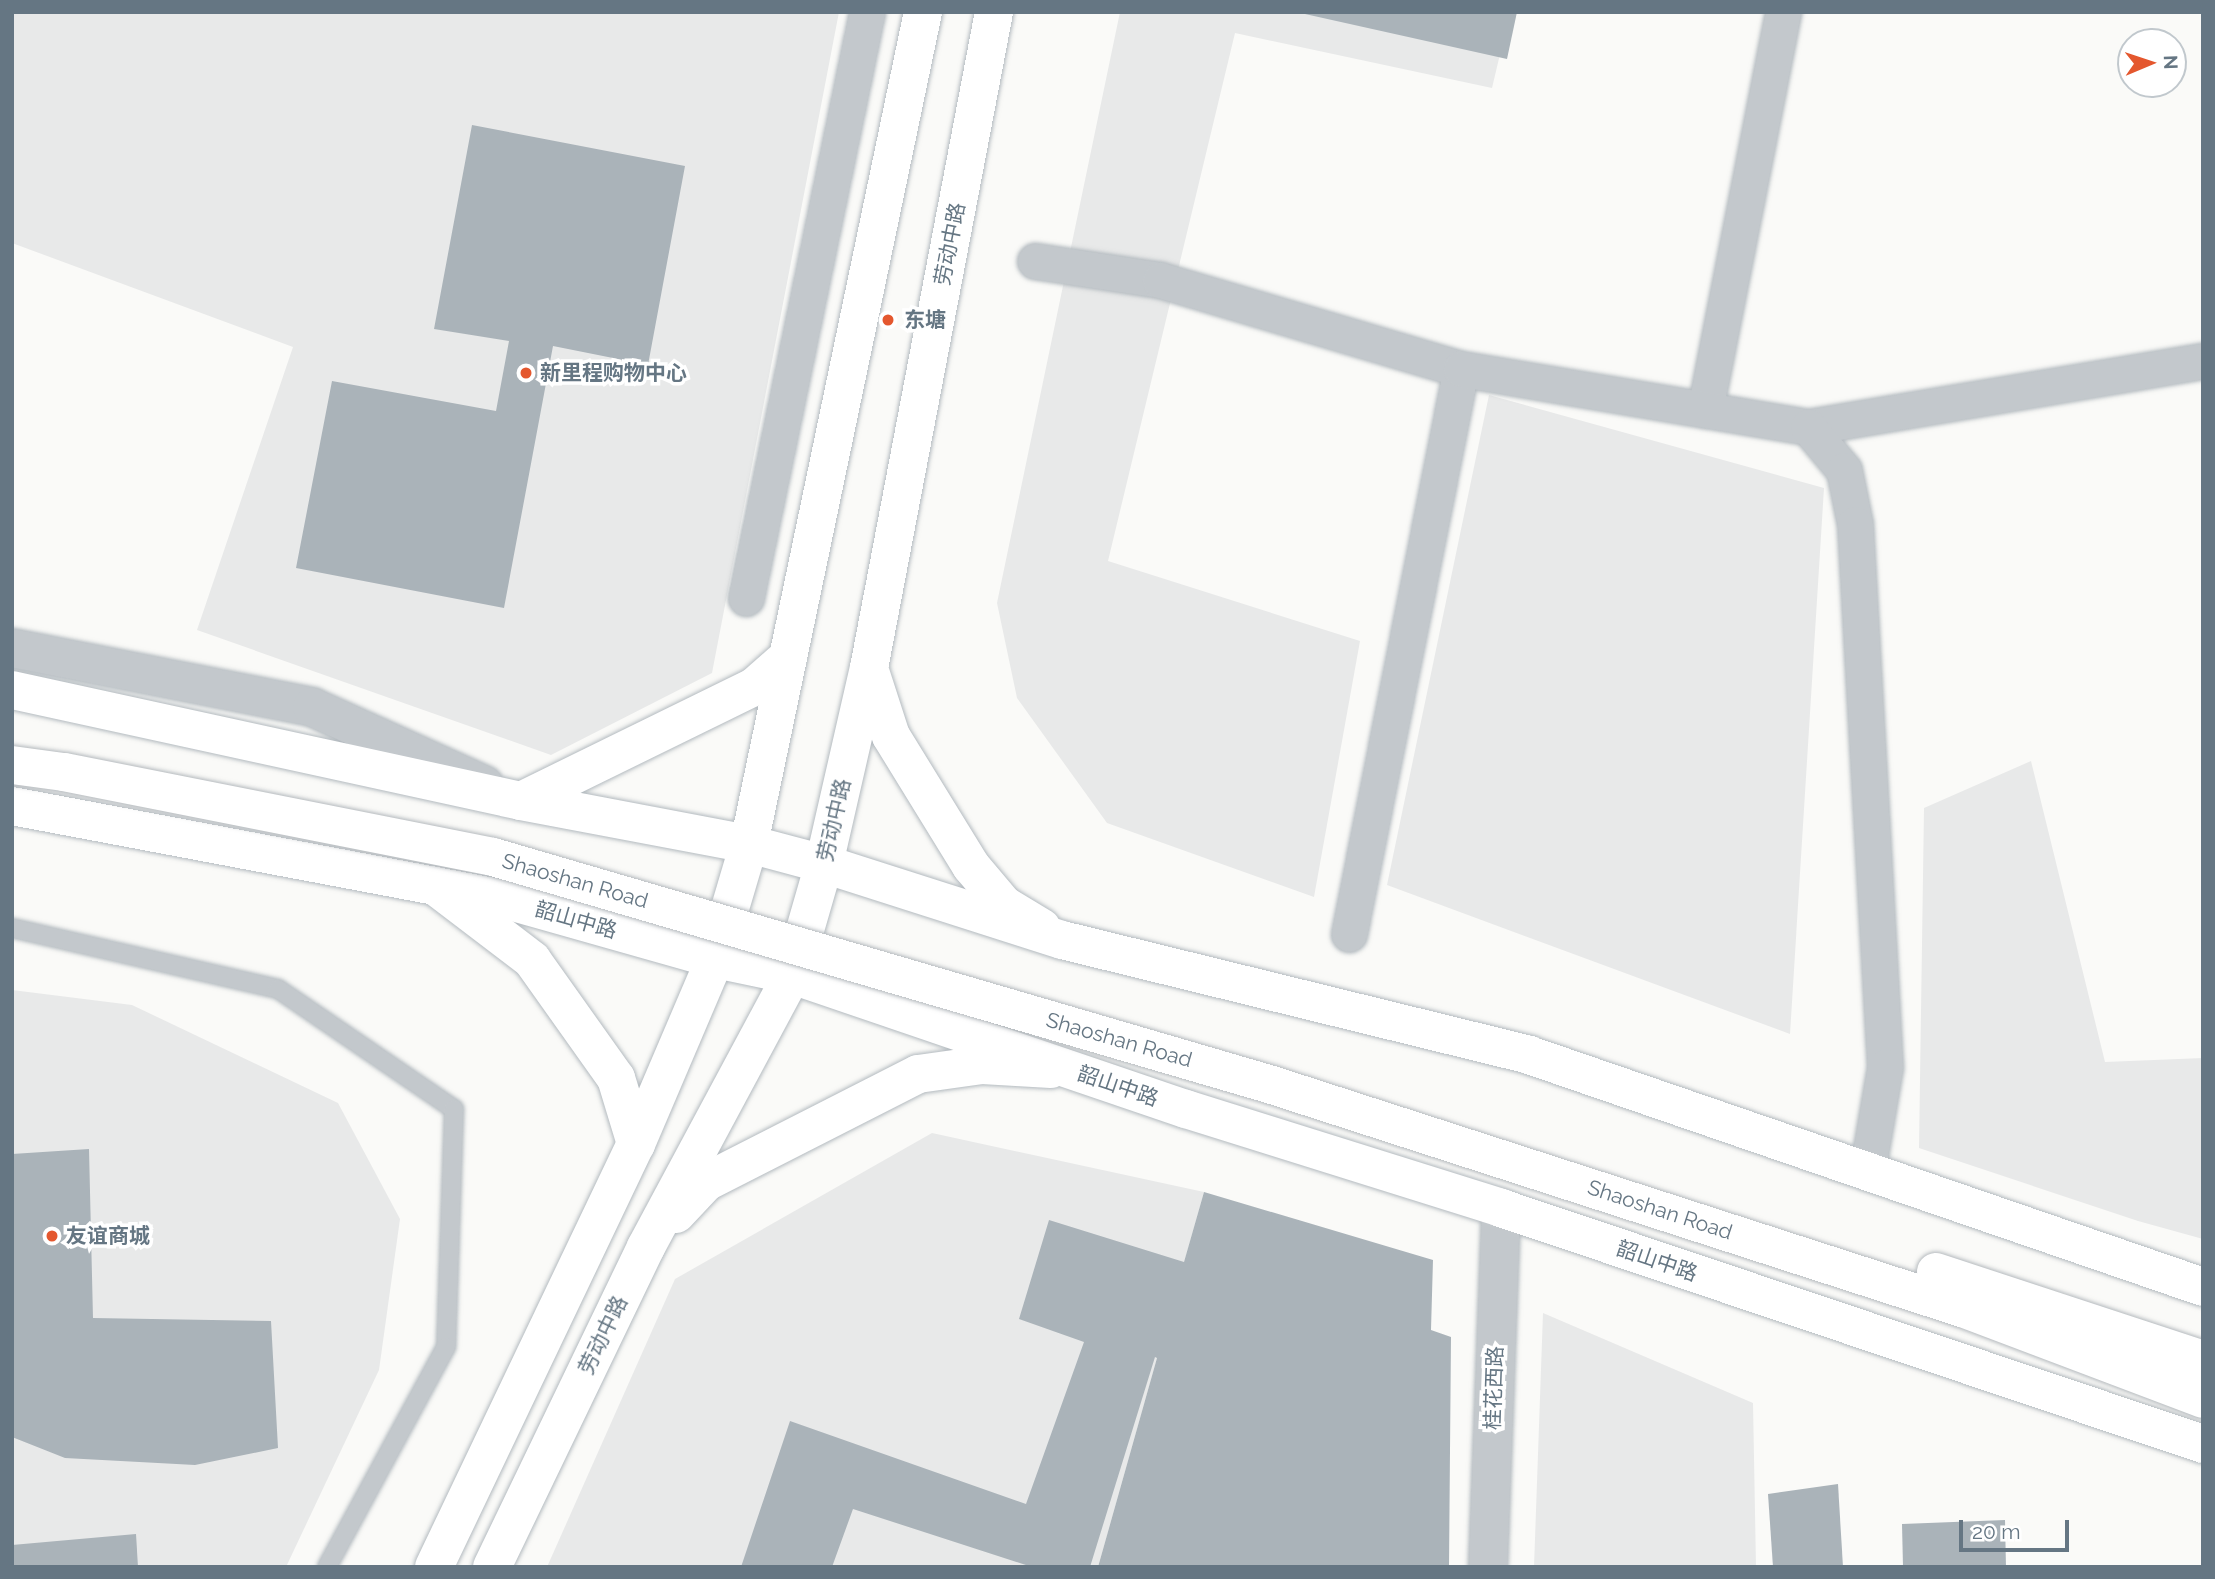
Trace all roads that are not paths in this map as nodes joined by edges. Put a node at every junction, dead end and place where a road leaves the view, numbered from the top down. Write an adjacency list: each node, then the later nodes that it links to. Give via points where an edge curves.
1 (867, 12): 10 (street)
2 (923, 12): 12 (main road)
3 (994, 12): 13 (main road, 劳动中路)
4 (1783, 12): 8 (street)
5 (1035, 261): 7 (street, via 1160,281)
6 (2203, 361): 9 (street)
7 (1461, 369): 8 (street); 23 (street)
8 (1705, 410): 9 (street)
9 (1808, 427): 29 (street, via 1844,470 1855,523 1885,1067)
10 (746, 598)
11 (12, 648): 17 (street, via 312,707)
12 (788, 657): 17 (main road, via 754,687); 19 (main road)
13 (869, 668): 20 (main road, 劳动中路); 24 (main road, via 891,736 971,866 1004,905)
14 (12, 690): 17 (main road)
15 (12, 738): 33 (main road, Shaoshan Road, bridge, via 499,832 1279,1060)
16 (12, 765): 34 (main road, Shaoshan Road, bridge, via 493,858 1272,1085 1965,1309)
17 (521, 801): 19 (main road)
18 (12, 806): 21 (main road, 韶山中路)
19 (748, 844): 20 (main road); 25 (main road)
20 (824, 864): 24 (main road); 26 (main road, 劳动中路)
21 (435, 886): 25 (main road, 韶山中路, via 499,898); 28 (main road, via 532,960 616,1079)
22 (12, 928): 36 (lane, via 278,989 454,1109 446,1347)
23 (1349, 934)
24 (1062, 940): 29 (main road, via 1529,1055)
25 (715, 959): 26 (main road, 韶山中路); 28 (main road)
26 (792, 975): 27 (main road, 韶山中路); 31 (main road, 劳动中路)
27 (1073, 1070): 30 (main road, 韶山中路); 31 (main road, via 982,1065 918,1074 706,1182)
28 (636, 1144): 37 (main road)
29 (1867, 1172): 32 (main road)
30 (1501, 1209): 35 (main road, 韶山中路); 39 (street, 桂花西路)
31 (646, 1247): 38 (main road, 劳动中路)
32 (2203, 1287)
33 (2203, 1360)
34 (2203, 1399)
35 (2203, 1444)
36 (327, 1567)
37 (434, 1567)
38 (492, 1567)
39 (1488, 1567)

